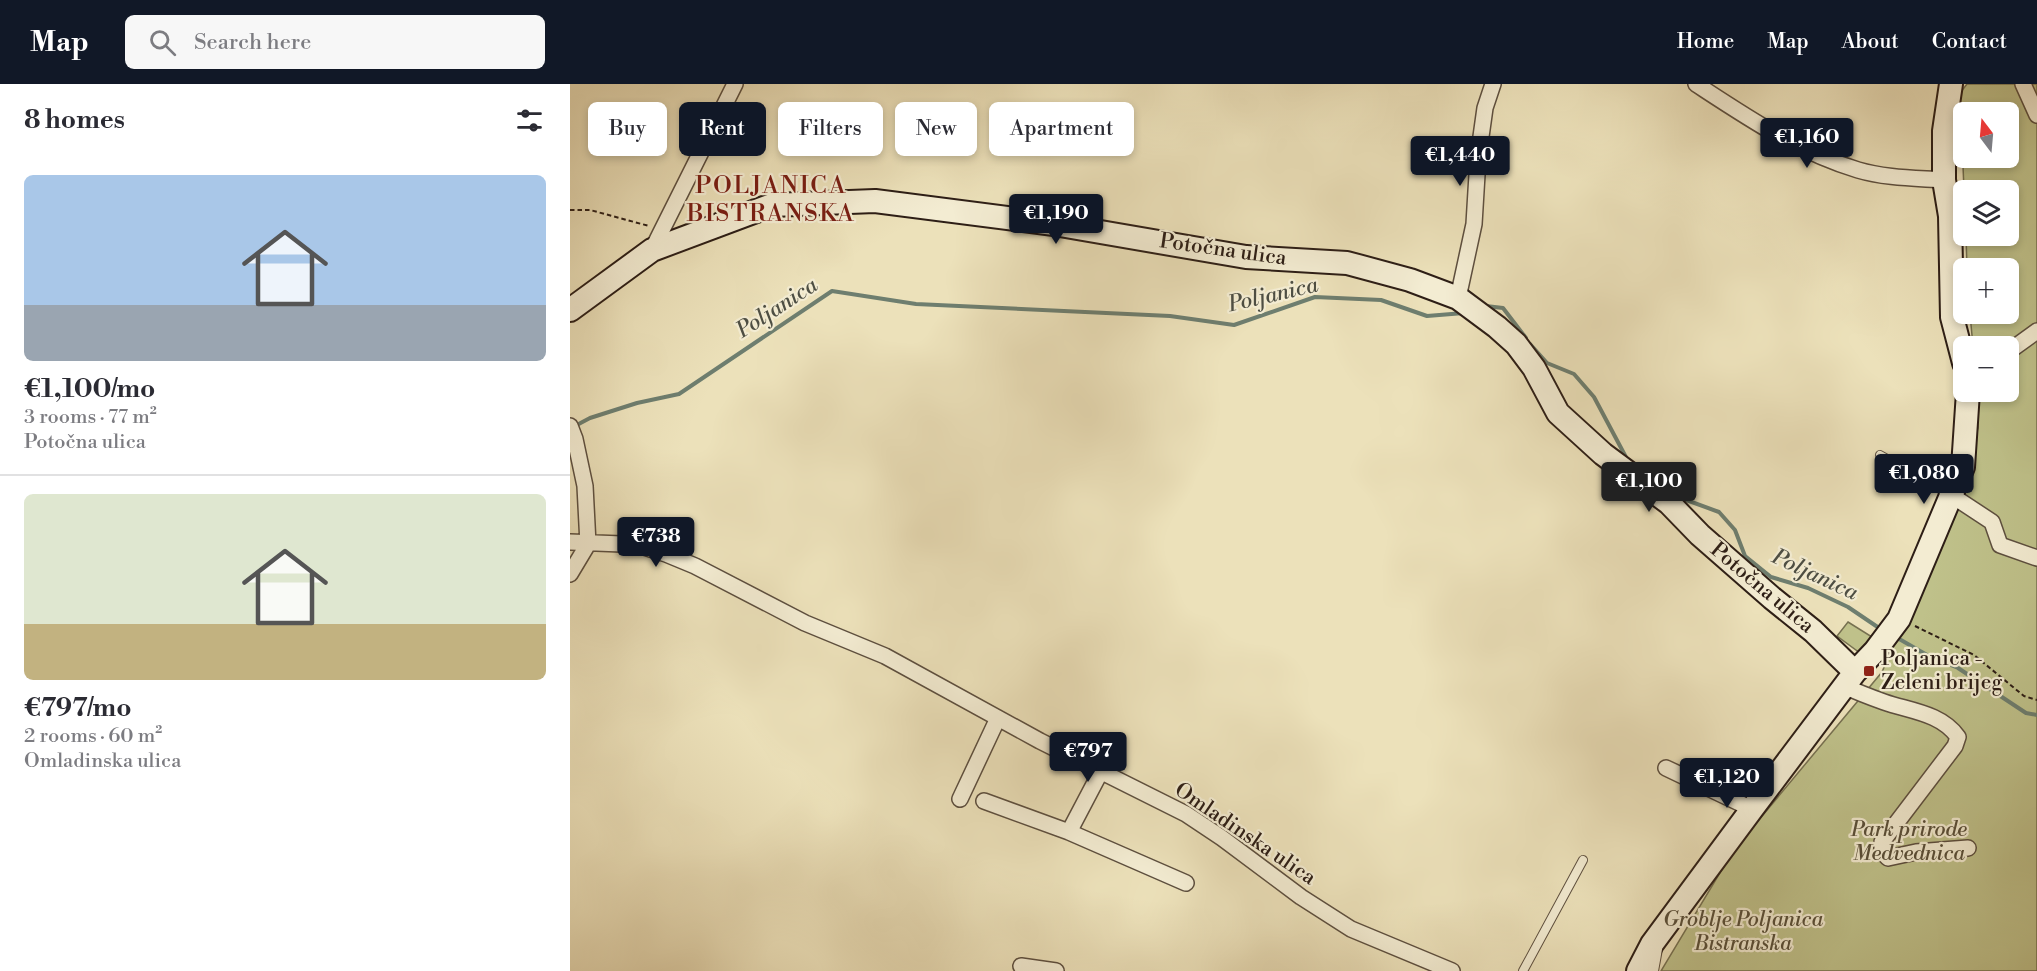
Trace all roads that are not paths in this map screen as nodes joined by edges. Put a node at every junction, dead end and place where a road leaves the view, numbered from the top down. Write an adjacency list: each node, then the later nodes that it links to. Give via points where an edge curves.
1 (735, 84): 8 (street)
2 (1493, 84): 9 (street, via 1485,108 1478,158)
3 (1696, 84): 7 (street, via 1762,128 1815,155 1860,171)
4 (1952, 84): 7 (street, via 1944,131)
5 (2023, 84): 6 (street)
6 (2037, 115)
7 (1944, 180): 12 (street, via 1950,216 1952,316)
8 (652, 250): 9 (street, Potočna ulica, via 772,204 875,201 1054,224 1246,257 1347,263 1410,280); 10 (street, Potočna ulica)
9 (1468, 305): 22 (street, Potočna ulica, via 1516,344 1558,413 1603,454 1669,503 1700,535 1813,631)
10 (570, 310)
11 (2037, 331): 13 (street)
12 (1957, 336)
13 (2019, 344)
14 (1967, 402): 17 (street, via 1963,467)
15 (573, 433): 19 (street, via 585,486)
16 (1880, 455): 17 (lane)
17 (1951, 495): 20 (street, via 1992,522 2000,545); 22 (street, via 1892,628)
18 (570, 542): 19 (street, Omladinska ulica)
19 (588, 544): 21 (street); 23 (street, Omladinska ulica, via 644,546 696,566 805,622 885,656)
20 (2037, 558)
21 (570, 574)
22 (1850, 679): 28 (street); 30 (street, via 1884,702 1929,715 1952,728 1958,737 1882,842 1882,852 1888,858)
23 (998, 718): 25 (street, Omladinska ulica); 26 (street)
24 (1666, 768): 28 (street)
25 (1101, 771): 29 (street); 36 (street, Omladinska ulica, via 1186,814 1351,929)
26 (960, 799)
27 (984, 801): 29 (street)
28 (1752, 809): 33 (street)
29 (1069, 832): 32 (street)
30 (1968, 848)
31 (1583, 860): 37 (lane)
32 (1186, 884)
33 (1661, 933): 38 (street); 39 (lane)
34 (1021, 966): 35 (street)
35 (1056, 971)
36 (1452, 971)
37 (1523, 971)
38 (1638, 971)
39 (1654, 971)

